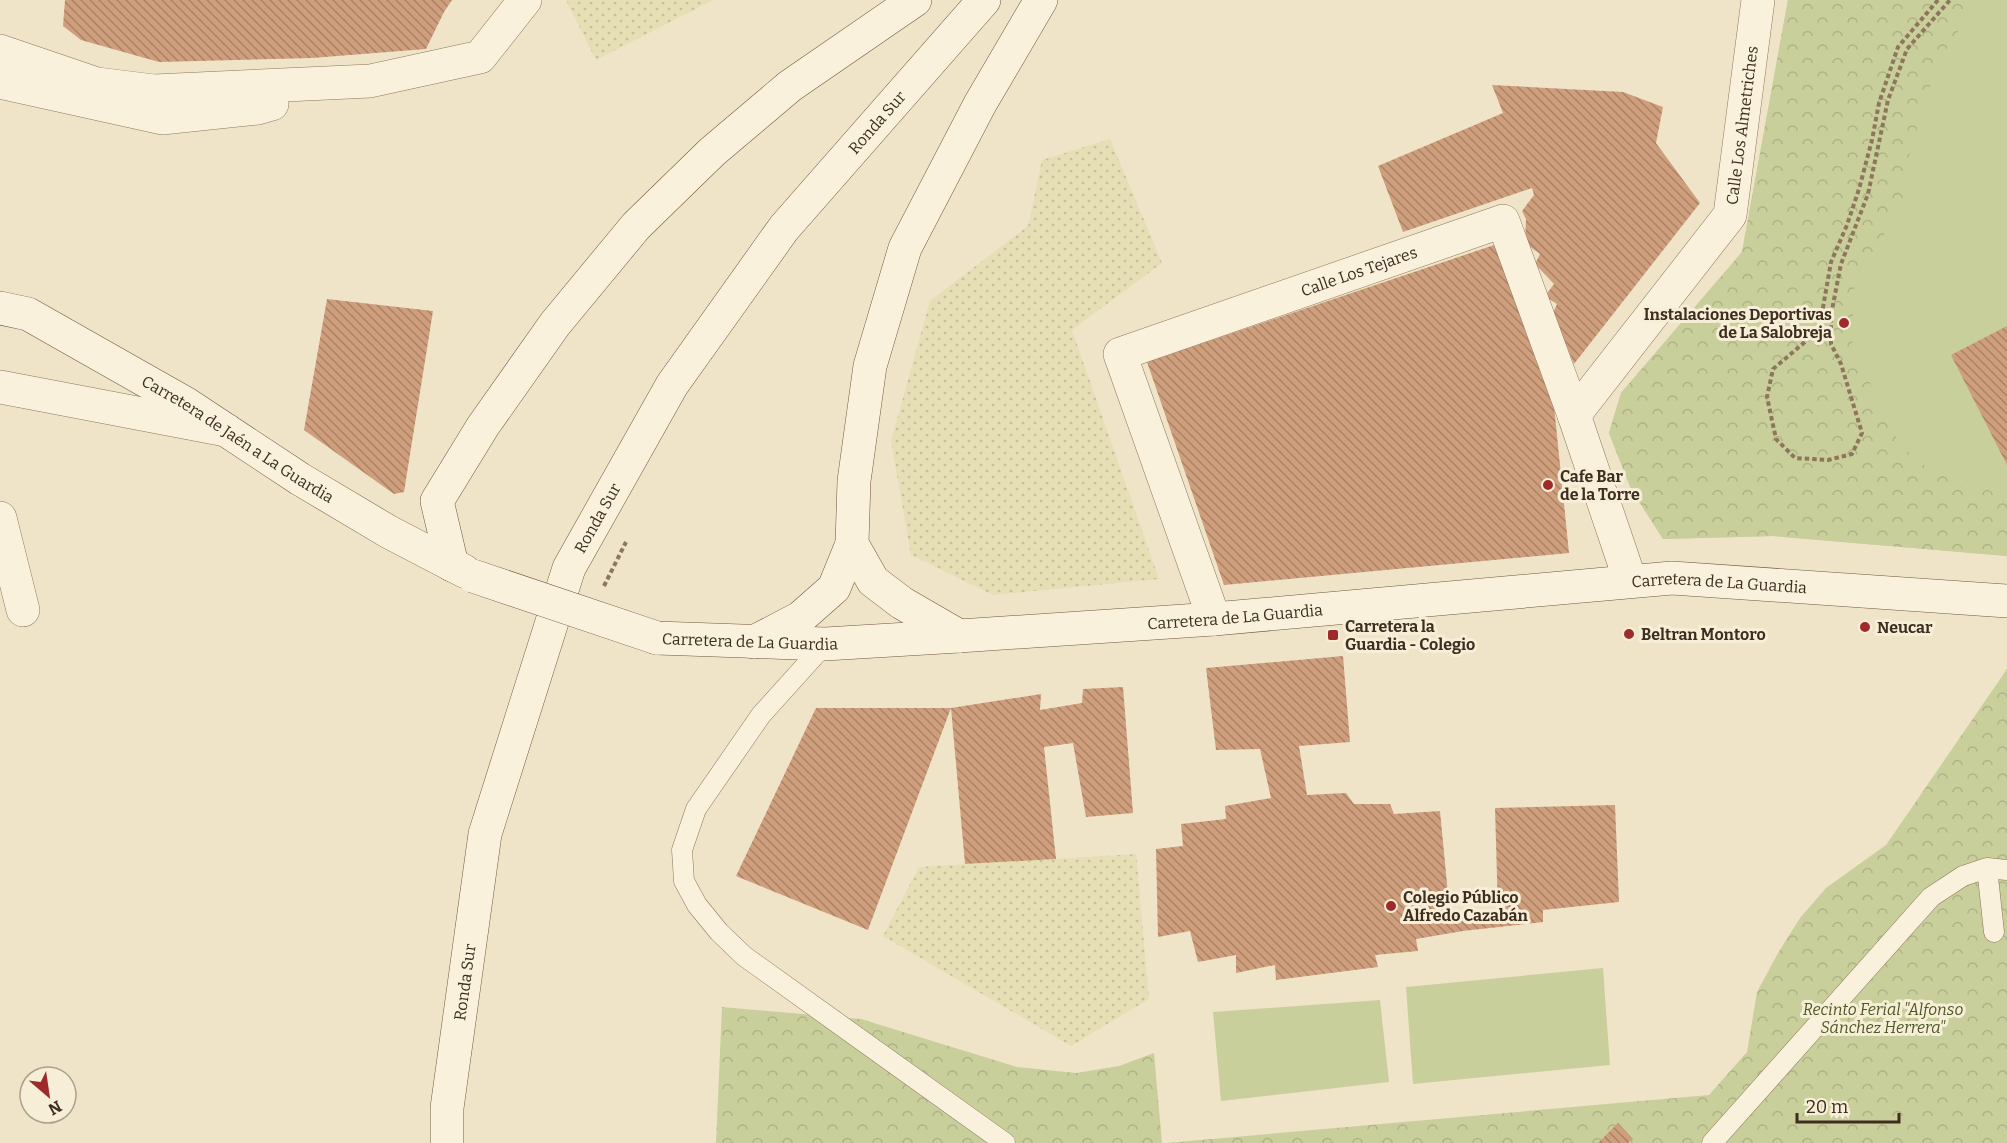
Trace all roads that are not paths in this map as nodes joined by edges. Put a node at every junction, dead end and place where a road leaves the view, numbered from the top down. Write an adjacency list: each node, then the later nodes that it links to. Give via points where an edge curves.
1 (525, 0): 7 (street, via 480,57)
2 (915, 0): 13 (street, via 790,86 712,152 636,226 555,324 483,426)
3 (984, 0): 28 (street, Ronda Sur, via 784,228 672,385 569,568 485,834 447,1108)
4 (1041, 0): 16 (street, via 980,104 905,248 870,366 854,481)
5 (1758, 0): 11 (street, Calle Los Almetriches, via 1730,215)
6 (0, 51): 7 (street, via 96,84 154,92)
7 (370, 81): 8 (street, via 258,108 162,118)
8 (0, 82)
9 (0, 308): 12 (street, Carretera de Jaén a La Guardia, via 28,314)
10 (0, 387): 12 (street)
11 (1574, 415): 18 (street, Calle Los Tejares); 21 (street, Calle Los Tejares, via 1503,221 1120,354)
12 (226, 430): 15 (street, Carretera de Jaén a La Guardia)
13 (437, 501): 15 (street); 17 (street)
14 (0, 518): 20 (street)
15 (389, 532): 17 (street, Carretera de Jaén a La Guardia)
16 (852, 544): 22 (street, via 873,581); 23 (street, via 834,588 800,618)
17 (462, 571): 23 (street, Carretera de La Guardia, bridge, via 657,638)
18 (1630, 580): 19 (street, Carretera de La Guardia, via 1672,578); 21 (street, Carretera de La Guardia)
19 (2007, 601)
20 (23, 610)
21 (1214, 619): 22 (street, Carretera de La Guardia)
22 (959, 636): 24 (street, Carretera de La Guardia)
23 (753, 643): 24 (street, Carretera de La Guardia)
24 (825, 644): 29 (lane, via 761,716 696,809 682,850 684,881 697,905 744,956)
25 (1987, 868): 26 (lane); 27 (lane); 30 (lane, via 1963,876 1931,897)
26 (2007, 870)
27 (1994, 932)
28 (447, 1143)
29 (1005, 1143)
30 (1712, 1143)

